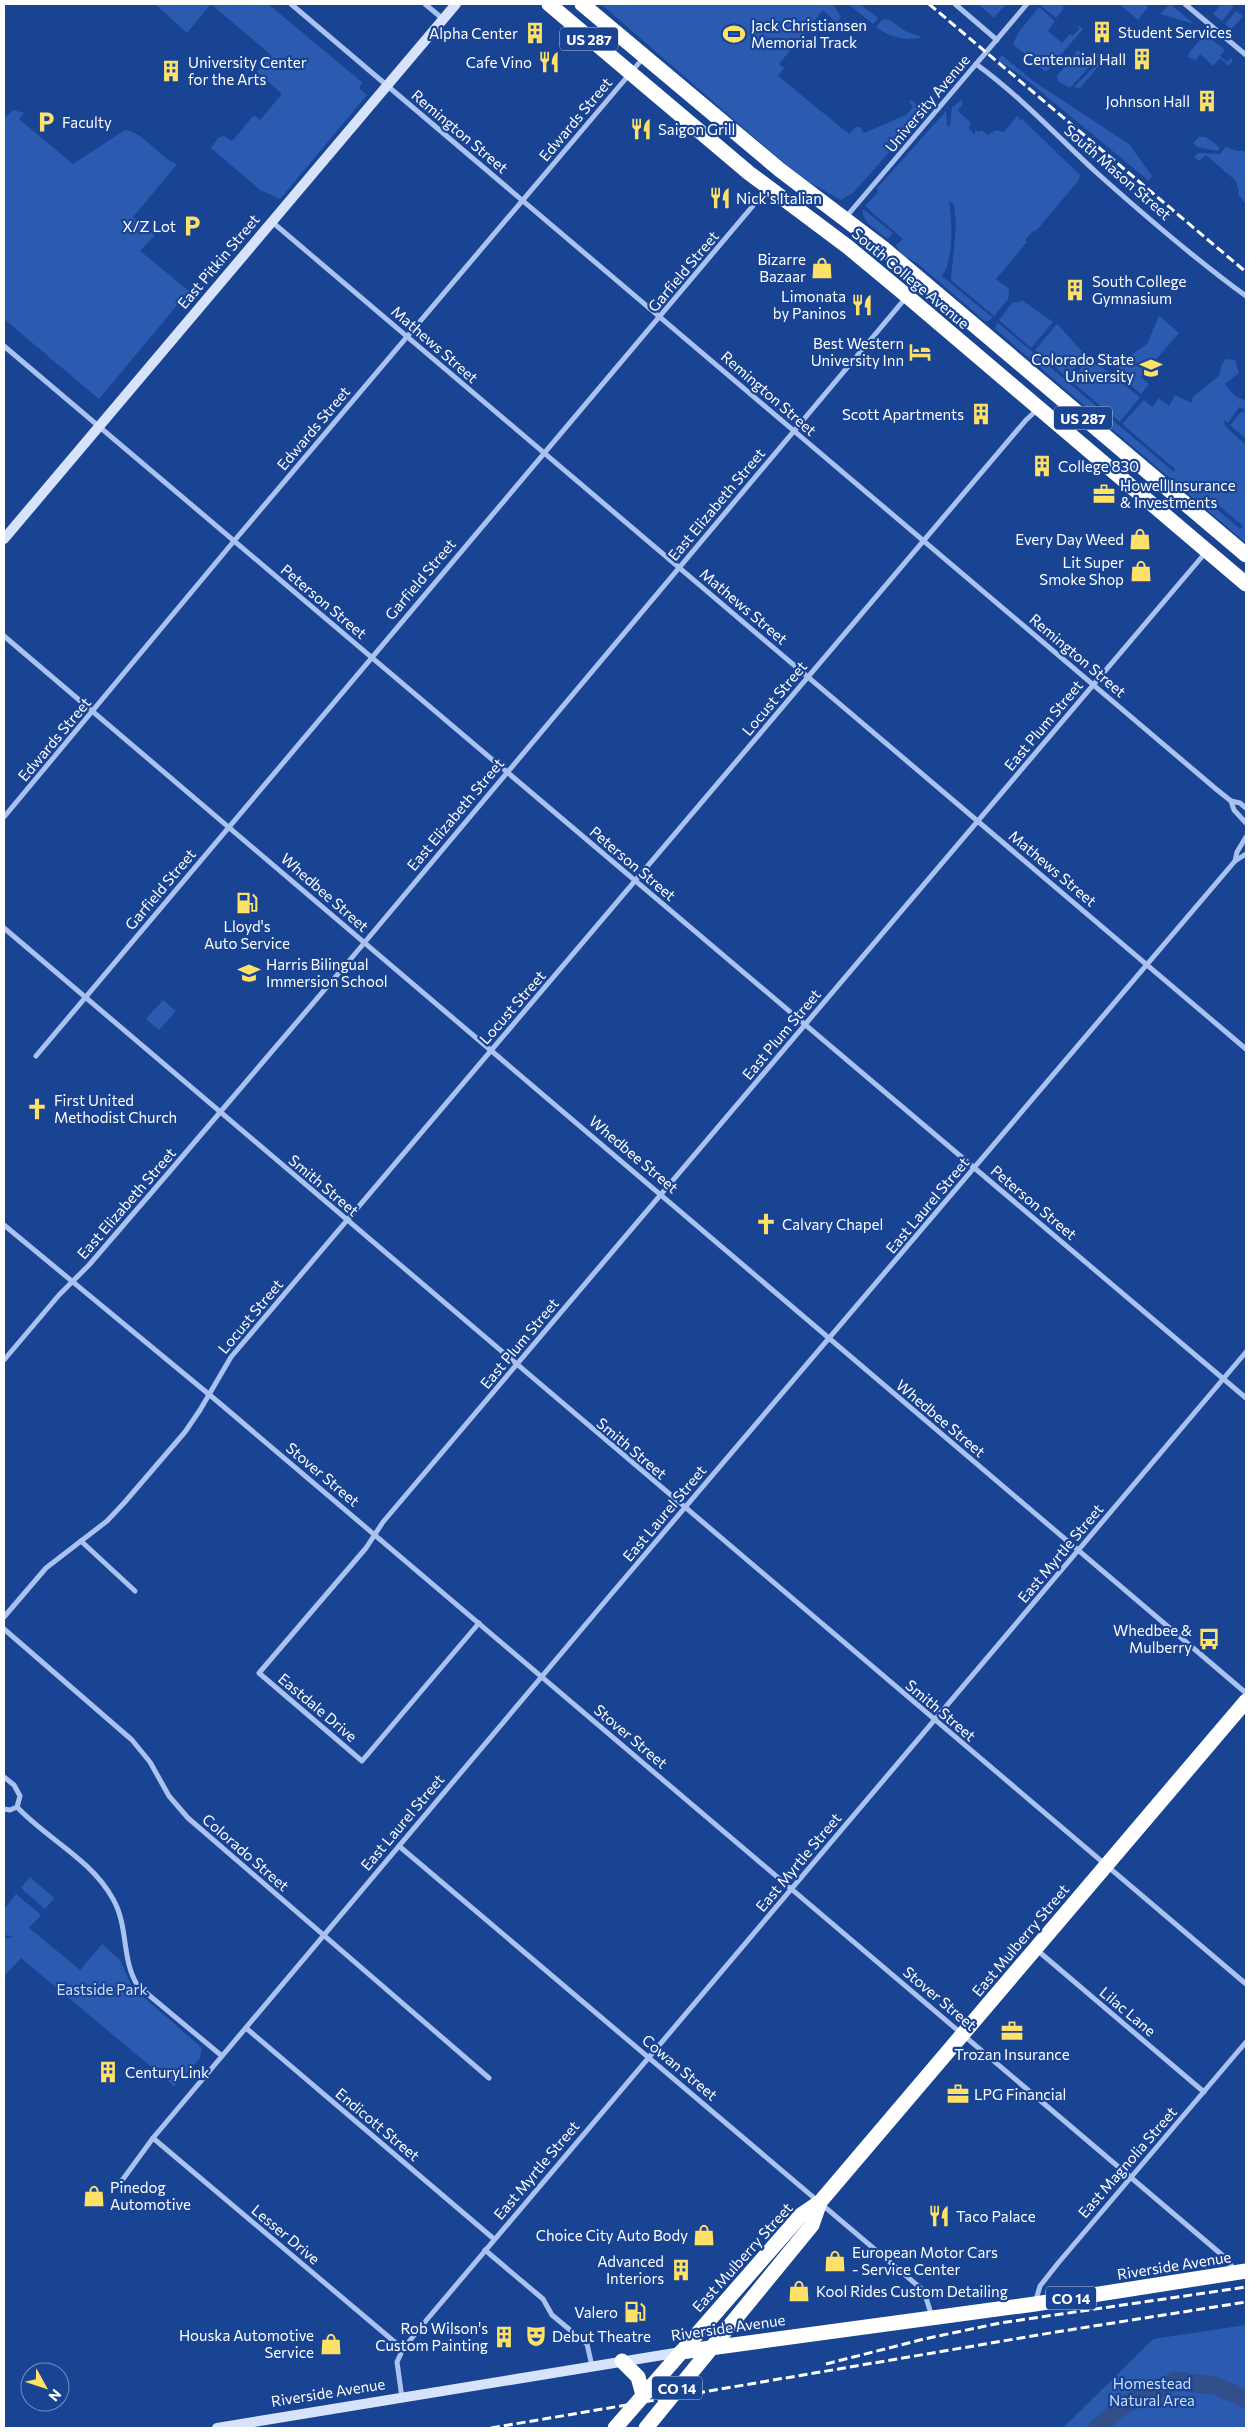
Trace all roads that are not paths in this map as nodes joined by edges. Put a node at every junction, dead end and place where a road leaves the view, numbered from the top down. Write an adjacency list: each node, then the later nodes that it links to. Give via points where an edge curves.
1 (291, 4): 15 (street, Remington Street)
2 (425, 4): 9 (street)
3 (456, 4): 9 (street, East Pitkin Street)
4 (549, 4): 14 (highway, South College Avenue / US 287)
5 (582, 4): 12 (highway, South College Avenue / US 287)
6 (955, 4): 10 (street)
7 (1027, 4): 10 (street, University Avenue)
8 (1185, 4): 11 (street)
9 (443, 19): 15 (street, East Pitkin Street)
10 (997, 40): 13 (street, University Avenue)
11 (1246, 55)
12 (644, 57): 14 (street, Edwards Street); 18 (highway, South College Avenue / US 287, via 780,170)
13 (976, 64): 18 (street, University Avenue); 22 (street, South Mason Street, via 1017,97 1099,174)
14 (630, 73): 16 (highway, South College Avenue / US 287); 17 (street, Edwards Street)
15 (387, 84): 17 (street, Remington Street); 19 (street, East Pitkin Street)
16 (767, 188): 21 (highway, South College Avenue / US 287, via 848,247); 23 (street, Garfield Street)
17 (522, 200): 23 (street, Remington Street); 24 (street, Edwards Street)
18 (845, 218): 20 (highway, South College Avenue / US 287)
19 (271, 221): 24 (street, Mathews Street); 27 (street, East Pitkin Street)
20 (921, 280): 21 (street, East Elizabeth Street); 29 (highway, South College Avenue / US 287)
21 (907, 296): 26 (highway, South College Avenue / US 287); 28 (street, East Elizabeth Street)
22 (1246, 296)
23 (661, 317): 28 (street, Remington Street); 30 (street, Garfield Street)
24 (407, 336): 30 (street, Mathews Street); 32 (street, Edwards Street)
25 (4, 346): 27 (street, Peterson Street)
26 (1039, 409): 29 (highway, via 1052,408); 33 (street, Locust Street, via 1026,420); 34 (highway, South College Avenue / US 287)
27 (98, 426): 31 (street, East Pitkin Street); 32 (street, Peterson Street)
28 (793, 431): 33 (street, Remington Street); 36 (street, East Elizabeth Street)
29 (1099, 432): 35 (highway, South College Avenue / US 287)
30 (544, 454): 36 (street, Mathews Street); 39 (street, Garfield Street)
31 (4, 539)
32 (234, 541): 39 (street, Peterson Street); 42 (street, Edwards Street)
33 (924, 542): 40 (street, Locust Street); 41 (street, Remington Street)
34 (1206, 551): 35 (highway, via 1214,545); 37 (highway, South College Avenue / US 287); 41 (street, East Plum Street)
35 (1246, 555)
36 (679, 567): 40 (street, Mathews Street); 43 (street, East Elizabeth Street)
37 (1246, 584)
38 (4, 636): 42 (street, Whedbee Street)
39 (370, 657): 43 (street, Peterson Street); 49 (street, Garfield Street)
40 (809, 677): 47 (street, Mathews Street); 53 (street, Locust Street)
41 (1093, 685): 44 (street, Remington Street); 47 (street, East Plum Street)
42 (94, 712): 46 (street, Edwards Street); 49 (street, Whedbee Street)
43 (506, 772): 53 (street, Peterson Street); 55 (street, East Elizabeth Street)
44 (1231, 801): 45 (street, Remington Street); 48 (street, Remington Street, via 1234,810)
45 (1246, 808)
46 (4, 817)
47 (978, 821): 56 (street, Mathews Street); 58 (street, East Plum Street)
48 (1246, 823)
49 (230, 826): 55 (street, Whedbee Street); 57 (street, Garfield Street)
50 (1246, 837): 52 (street, East Laurel Street)
51 (1246, 854): 52 (street, East Laurel Street)
52 (1235, 861): 56 (street, East Laurel Street)
53 (635, 881): 58 (street, Peterson Street); 60 (street, Locust Street)
54 (4, 928): 57 (street, Smith Street)
55 (364, 943): 60 (street, Whedbee Street); 62 (street, East Elizabeth Street)
56 (1147, 964): 59 (street, Mathews Street); 63 (street, East Laurel Street)
57 (85, 999): 61 (street, Garfield Street); 62 (street, Smith Street)
58 (805, 1025): 63 (street, Peterson Street); 64 (street, East Plum Street)
59 (1246, 1049)
60 (492, 1050): 64 (street, Whedbee Street); 65 (street, Locust Street)
61 (36, 1056)
62 (220, 1112): 65 (street, Smith Street); 67 (street, East Elizabeth Street)
63 (974, 1168): 68 (street, East Laurel Street); 72 (street, Peterson Street)
64 (663, 1195): 68 (street, Whedbee Street); 71 (street, East Plum Street)
65 (347, 1221): 71 (street, Smith Street); 73 (street, Locust Street, via 231,1357)
66 (4, 1225): 67 (street, Stover Street)
67 (72, 1281): 70 (street, East Elizabeth Street); 73 (street, Stover Street)
68 (829, 1338): 75 (street, East Laurel Street); 78 (street, Whedbee Street)
69 (1246, 1352): 72 (street, East Myrtle Street)
70 (4, 1360)
71 (517, 1366): 75 (street, Smith Street); 76 (street, East Plum Street)
72 (1224, 1379): 74 (street, Peterson Street); 78 (street, East Myrtle Street)
73 (209, 1394): 76 (street, Stover Street); 77 (street, Locust Street, via 185,1432 124,1503)
74 (1246, 1398)
75 (684, 1508): 83 (street, East Laurel Street); 86 (street, Smith Street)
76 (374, 1534): 81 (street, Stover Street); 81 (street, Eastdale Drive, via 366,1548 258,1673 362,1761)
77 (81, 1541): 79 (street); 80 (street, Locust Street, via 46,1568)
78 (1078, 1551): 84 (street, Whedbee Street); 86 (street, East Myrtle Street)
79 (135, 1591)
80 (4, 1617)
81 (479, 1623): 83 (street, Stover Street)
82 (4, 1629): 93 (street, Colorado Street, via 118,1726 140,1750 169,1796 188,1818)
83 (542, 1676): 90 (street, East Laurel Street); 92 (street, Stover Street)
84 (1246, 1693)
85 (1246, 1701): 91 (highway, East Mulberry Street)
86 (934, 1720): 91 (street, Smith Street); 92 (street, East Myrtle Street)
87 (4, 1777): 88 (street, via 19,1792)
88 (17, 1807): 89 (street); 99 (street, via 87,1867 113,1899 125,1934 130,1974 138,1986)
89 (4, 1809)
90 (399, 1846): 93 (street, East Laurel Street); 100 (street, Cowan Street)
91 (1106, 1866): 94 (highway, East Mulberry Street); 95 (street, Smith Street)
92 (792, 1889): 97 (street, Stover Street); 100 (street, East Myrtle Street)
93 (323, 1936): 96 (street, East Laurel Street); 101 (street, Colorado Street)
94 (1036, 1949): 97 (highway, East Mulberry Street); 102 (street, Lilac Lane)
95 (1246, 1984)
96 (246, 2028): 99 (street, East Laurel Street); 107 (street, Endicott Street)
97 (963, 2034): 104 (street, Stover Street); 106 (highway, East Mulberry Street)
98 (1246, 2042): 102 (street, East Magnolia Street)
99 (222, 2056): 103 (street, East Laurel Street)
100 (649, 2057): 106 (street, Cowan Street); 107 (street, East Myrtle Street)
101 (489, 2078)
102 (1204, 2092): 104 (street, East Magnolia Street)
103 (153, 2138): 105 (street, East Laurel Street); 113 (street, Lesser Drive)
104 (1130, 2176): 109 (street, Stover Street); 110 (street, East Magnolia Street, via 1040,2286)
105 (118, 2186)
106 (820, 2202): 111 (street, Cowan Street, via 924,2291); 112 (highway, East Mulberry Street, via 812,2224); 114 (highway, East Mulberry Street, via 801,2215)
107 (494, 2239): 108 (street, East Myrtle Street)
108 (485, 2250): 113 (street, East Myrtle Street); 116 (street, via 543,2299 552,2315 587,2344)
109 (1241, 2272): 110 (highway, Riverside Avenue / CO 14)
110 (1036, 2304): 111 (highway, Riverside Avenue / CO 14)
111 (932, 2317): 112 (highway, Riverside Avenue / CO 14)
112 (710, 2348): 114 (highway, Riverside Avenue / CO 14); 121 (highway, East Mulberry Street / CO 14)
113 (403, 2349): 118 (street, East Myrtle Street, via 397,2362)
114 (681, 2352): 115 (street, Riverside Avenue); 117 (highway, East Mulberry Street / CO 14)
115 (622, 2361): 116 (street, Riverside Avenue); 117 (highway, via 638,2377)
116 (592, 2366): 118 (street, Riverside Avenue)
117 (643, 2395): 120 (highway, East Mulberry Street / CO 14)
118 (402, 2398): 119 (street, Riverside Avenue)
119 (217, 2428)
120 (615, 2428)
121 (646, 2428)

